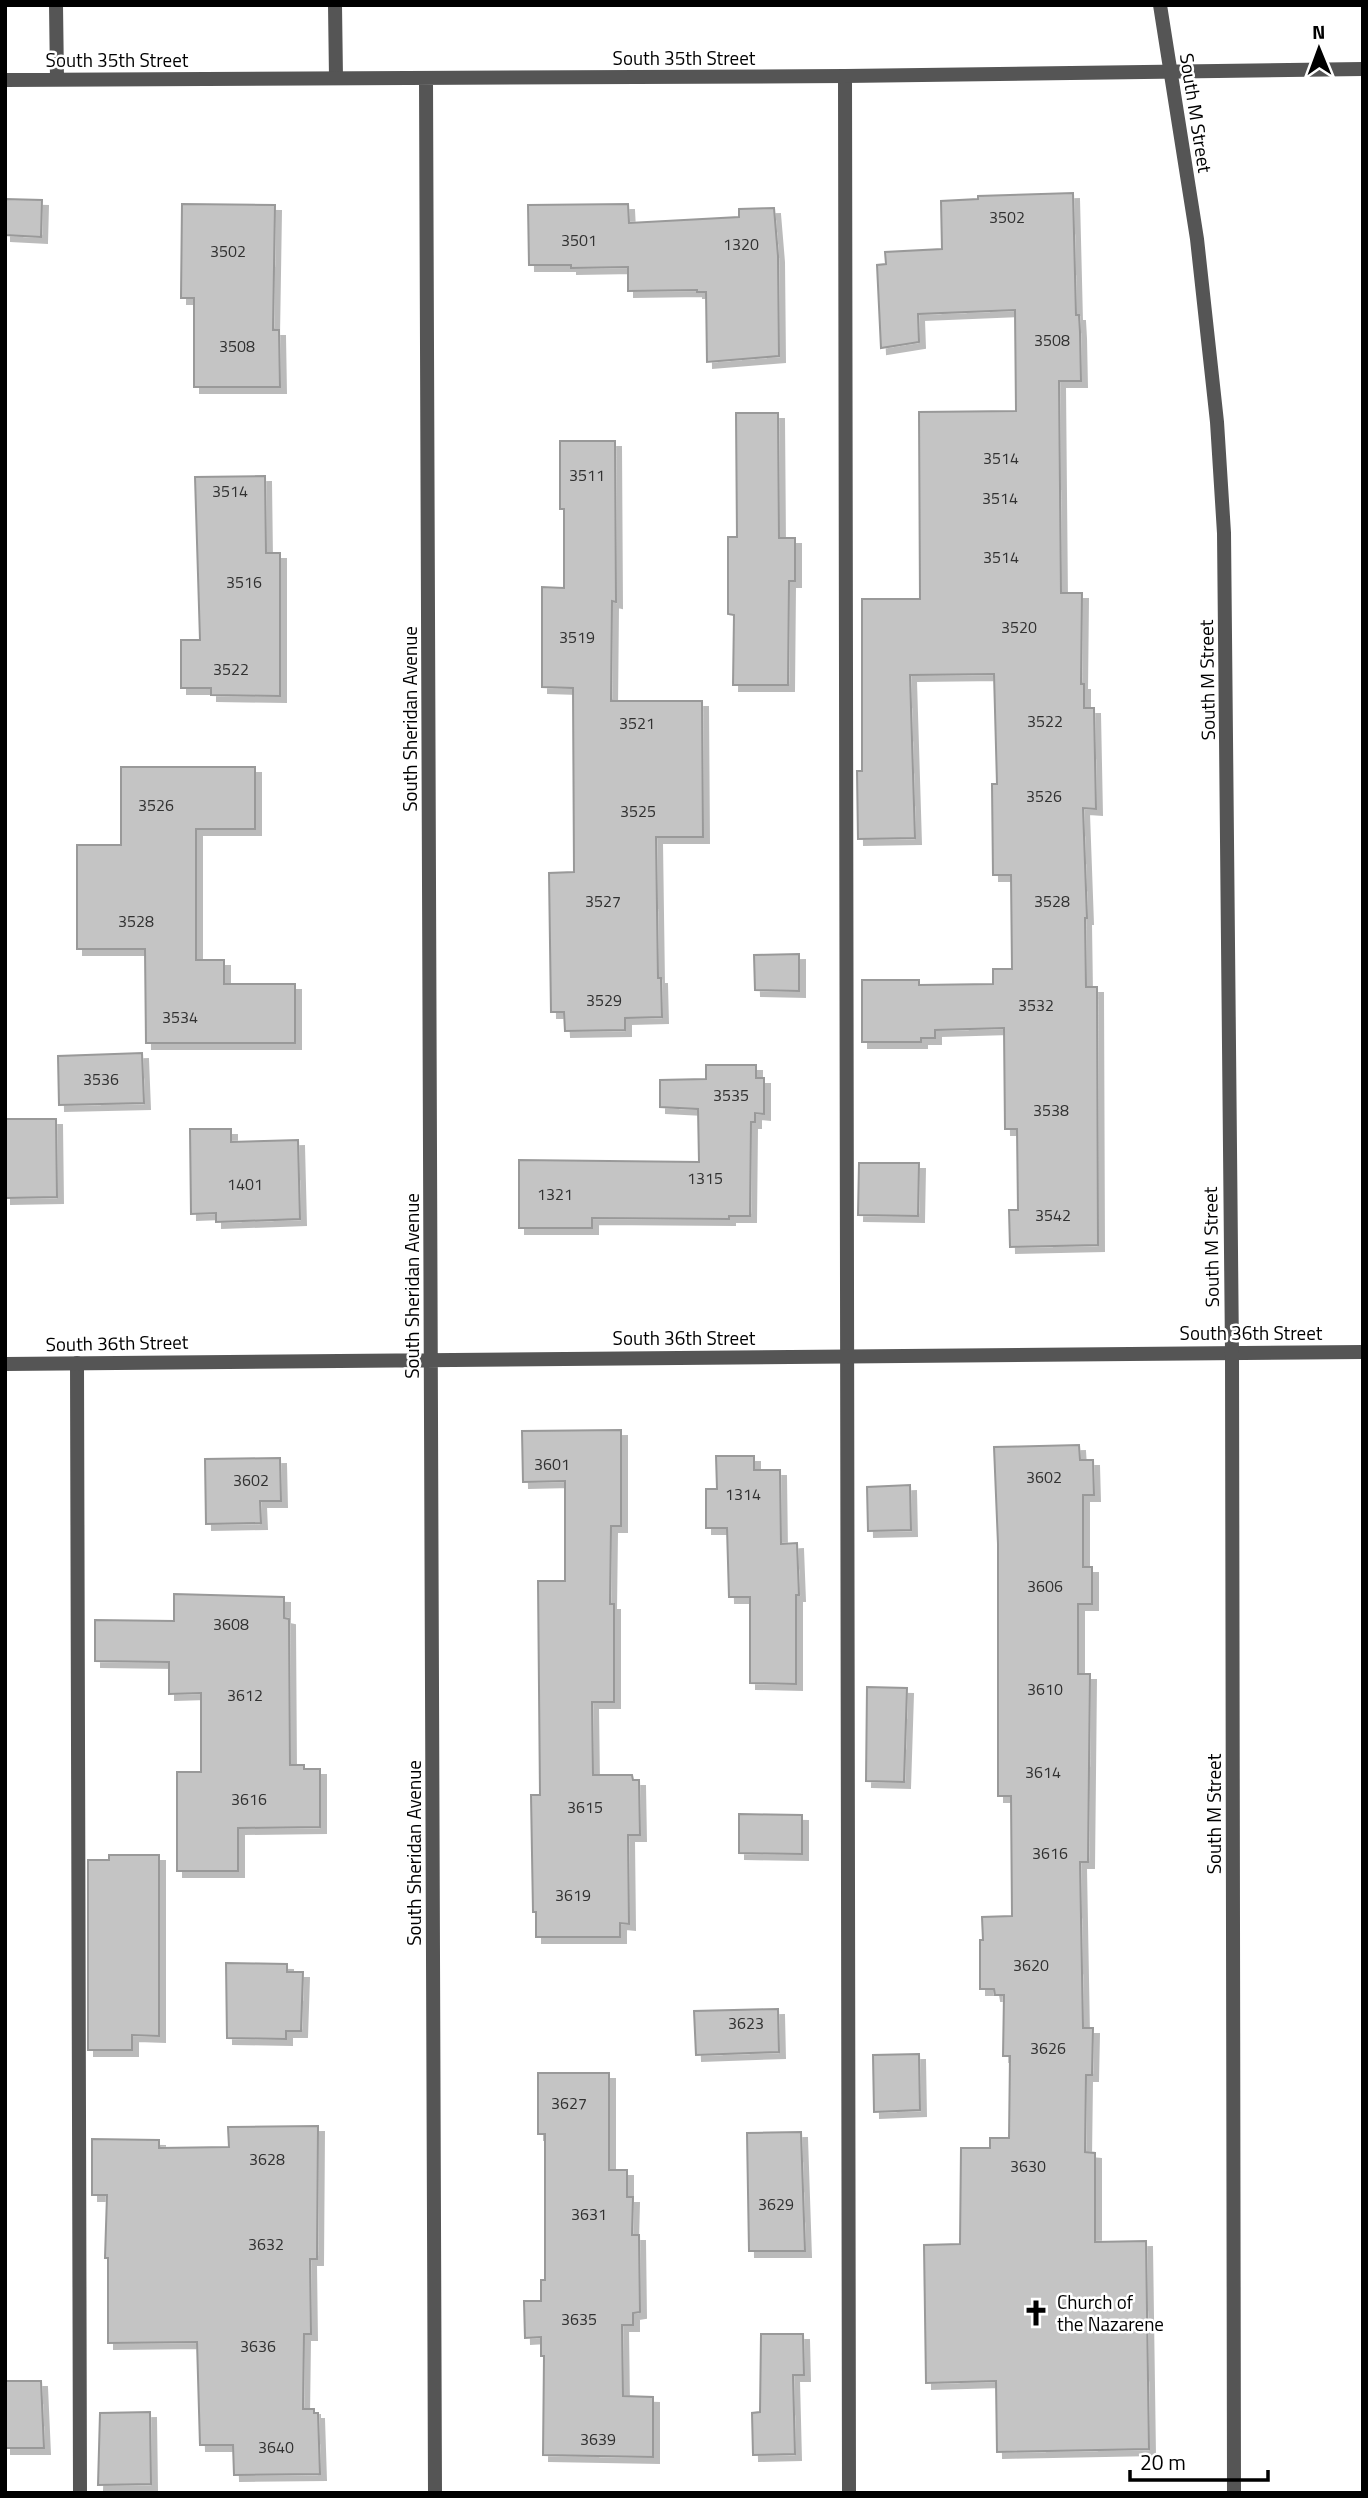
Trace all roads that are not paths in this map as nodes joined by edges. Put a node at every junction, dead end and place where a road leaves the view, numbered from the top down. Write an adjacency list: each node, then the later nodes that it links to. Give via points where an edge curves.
1 (56, 5): 9 (street)
2 (335, 5): 7 (street)
3 (1160, 5): 5 (street, South M Street)
4 (1363, 69): 5 (street, South 35th Street)
5 (1170, 71): 6 (street, South 35th Street); 12 (street, South M Street, via 1197,239 1224,533)
6 (845, 76): 8 (street, South 35th Street); 13 (street)
7 (336, 78): 8 (street, South 35th Street); 9 (street, South 35th Street)
8 (426, 78): 14 (street, South Sheridan Avenue)
9 (57, 79): 10 (street, South 35th Street)
10 (5, 80)
11 (1363, 1352): 12 (street, South 36th Street)
12 (1232, 1353): 13 (street, South 36th Street); 20 (street, South M Street)
13 (848, 1356): 14 (street, South 36th Street); 19 (street)
14 (432, 1358): 15 (street, South 36th Street); 18 (street, South Sheridan Avenue)
15 (77, 1363): 16 (street, South 36th Street); 17 (street)
16 (5, 1364)
17 (80, 2493)
18 (435, 2493)
19 (849, 2493)
20 (1234, 2493)

